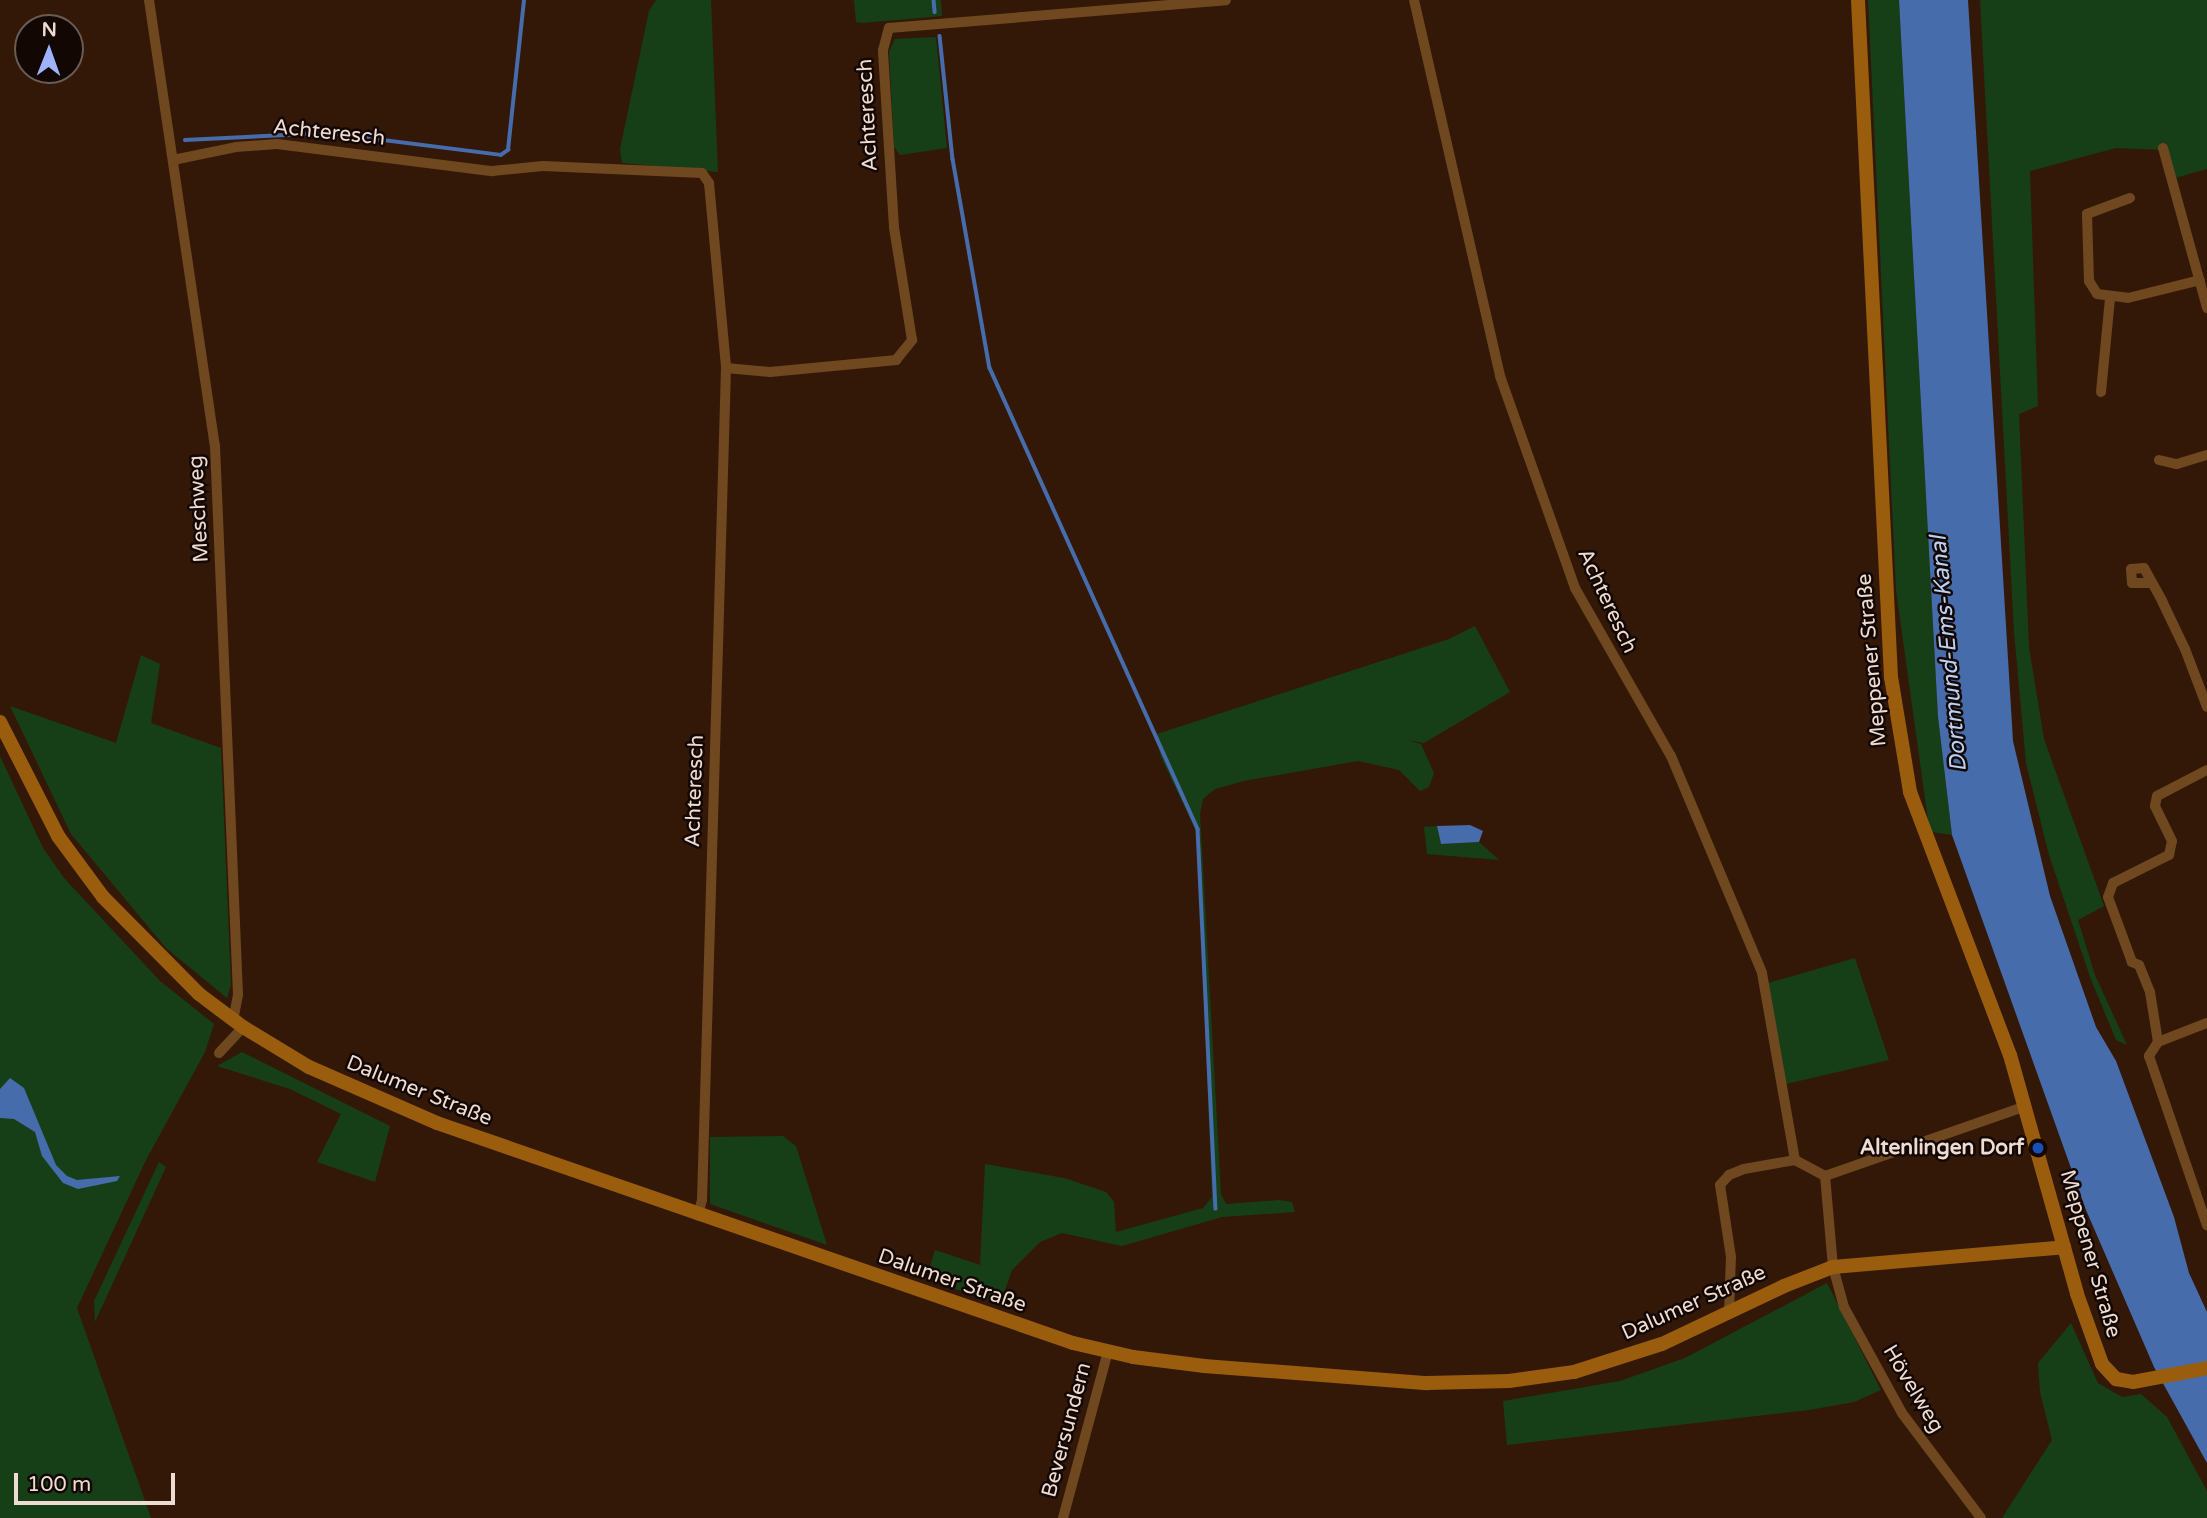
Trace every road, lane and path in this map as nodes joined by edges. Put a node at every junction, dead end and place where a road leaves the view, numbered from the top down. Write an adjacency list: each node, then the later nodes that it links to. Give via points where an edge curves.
1 (149, 0): 6 (street, Meschweg)
2 (1226, 0): 11 (street, Achteresch, via 889,28 883,50 894,227 912,340 896,360 771,372)
3 (1414, 0): 24 (street, Achteresch, via 1500,376 1575,587 1671,756 1762,973)
4 (1858, 0): 23 (main road, Meppener Straße, via 1894,712 1924,838)
5 (2163, 148): 8 (street)
6 (173, 160): 11 (street, Achteresch, via 277,144 492,171 543,166 702,173 709,183); 20 (street, Meschweg, via 215,446)
7 (2130, 198): 9 (street, via 2087,214 2089,281 2097,294)
8 (2200, 280): 9 (street); 10 (street)
9 (2110, 299): 12 (street)
10 (2207, 309)
11 (726, 368): 26 (street, Achteresch)
12 (2101, 392)
13 (2207, 455): 14 (street, via 2177,464)
14 (2159, 460)
15 (2152, 583): 16 (street)
16 (2207, 707)
17 (0, 722): 20 (main road, Dalumer Straße, via 58,835 103,897 167,965)
18 (2207, 770): 21 (street, via 2157,796 2155,806 2172,841 2169,855 2113,883 2108,897 2132,962 2140,965 2150,992)
19 (2207, 1023): 21 (street)
20 (238, 1024): 22 (street); 26 (main road, Dalumer Straße, via 309,1067 380,1100)
21 (2158, 1042): 27 (street, via 2150,1064)
22 (219, 1053)
23 (2026, 1106): 25 (street); 28 (main road, Meppener Straße)
24 (1795, 1160): 25 (street); 30 (street, via 1744,1169 1720,1185 1731,1257)
25 (1825, 1177): 29 (street)
26 (698, 1215): 31 (main road, Dalumer Straße, via 1015,1324)
27 (2207, 1225)
28 (2064, 1247): 29 (main road, Dalumer Straße); 32 (main road, Meppener Straße, via 2102,1364 2116,1379 2141,1381)
29 (1833, 1267): 30 (main road, Dalumer Straße); 34 (street, Hövelweg, via 1844,1307 1895,1401)
30 (1729, 1312): 31 (main road, Dalumer Straße, via 1662,1344 1609,1362 1551,1376 1478,1383 1204,1366)
31 (1108, 1351): 33 (street, Beversundern)
32 (2207, 1368)
33 (1063, 1518)
34 (1981, 1518)

